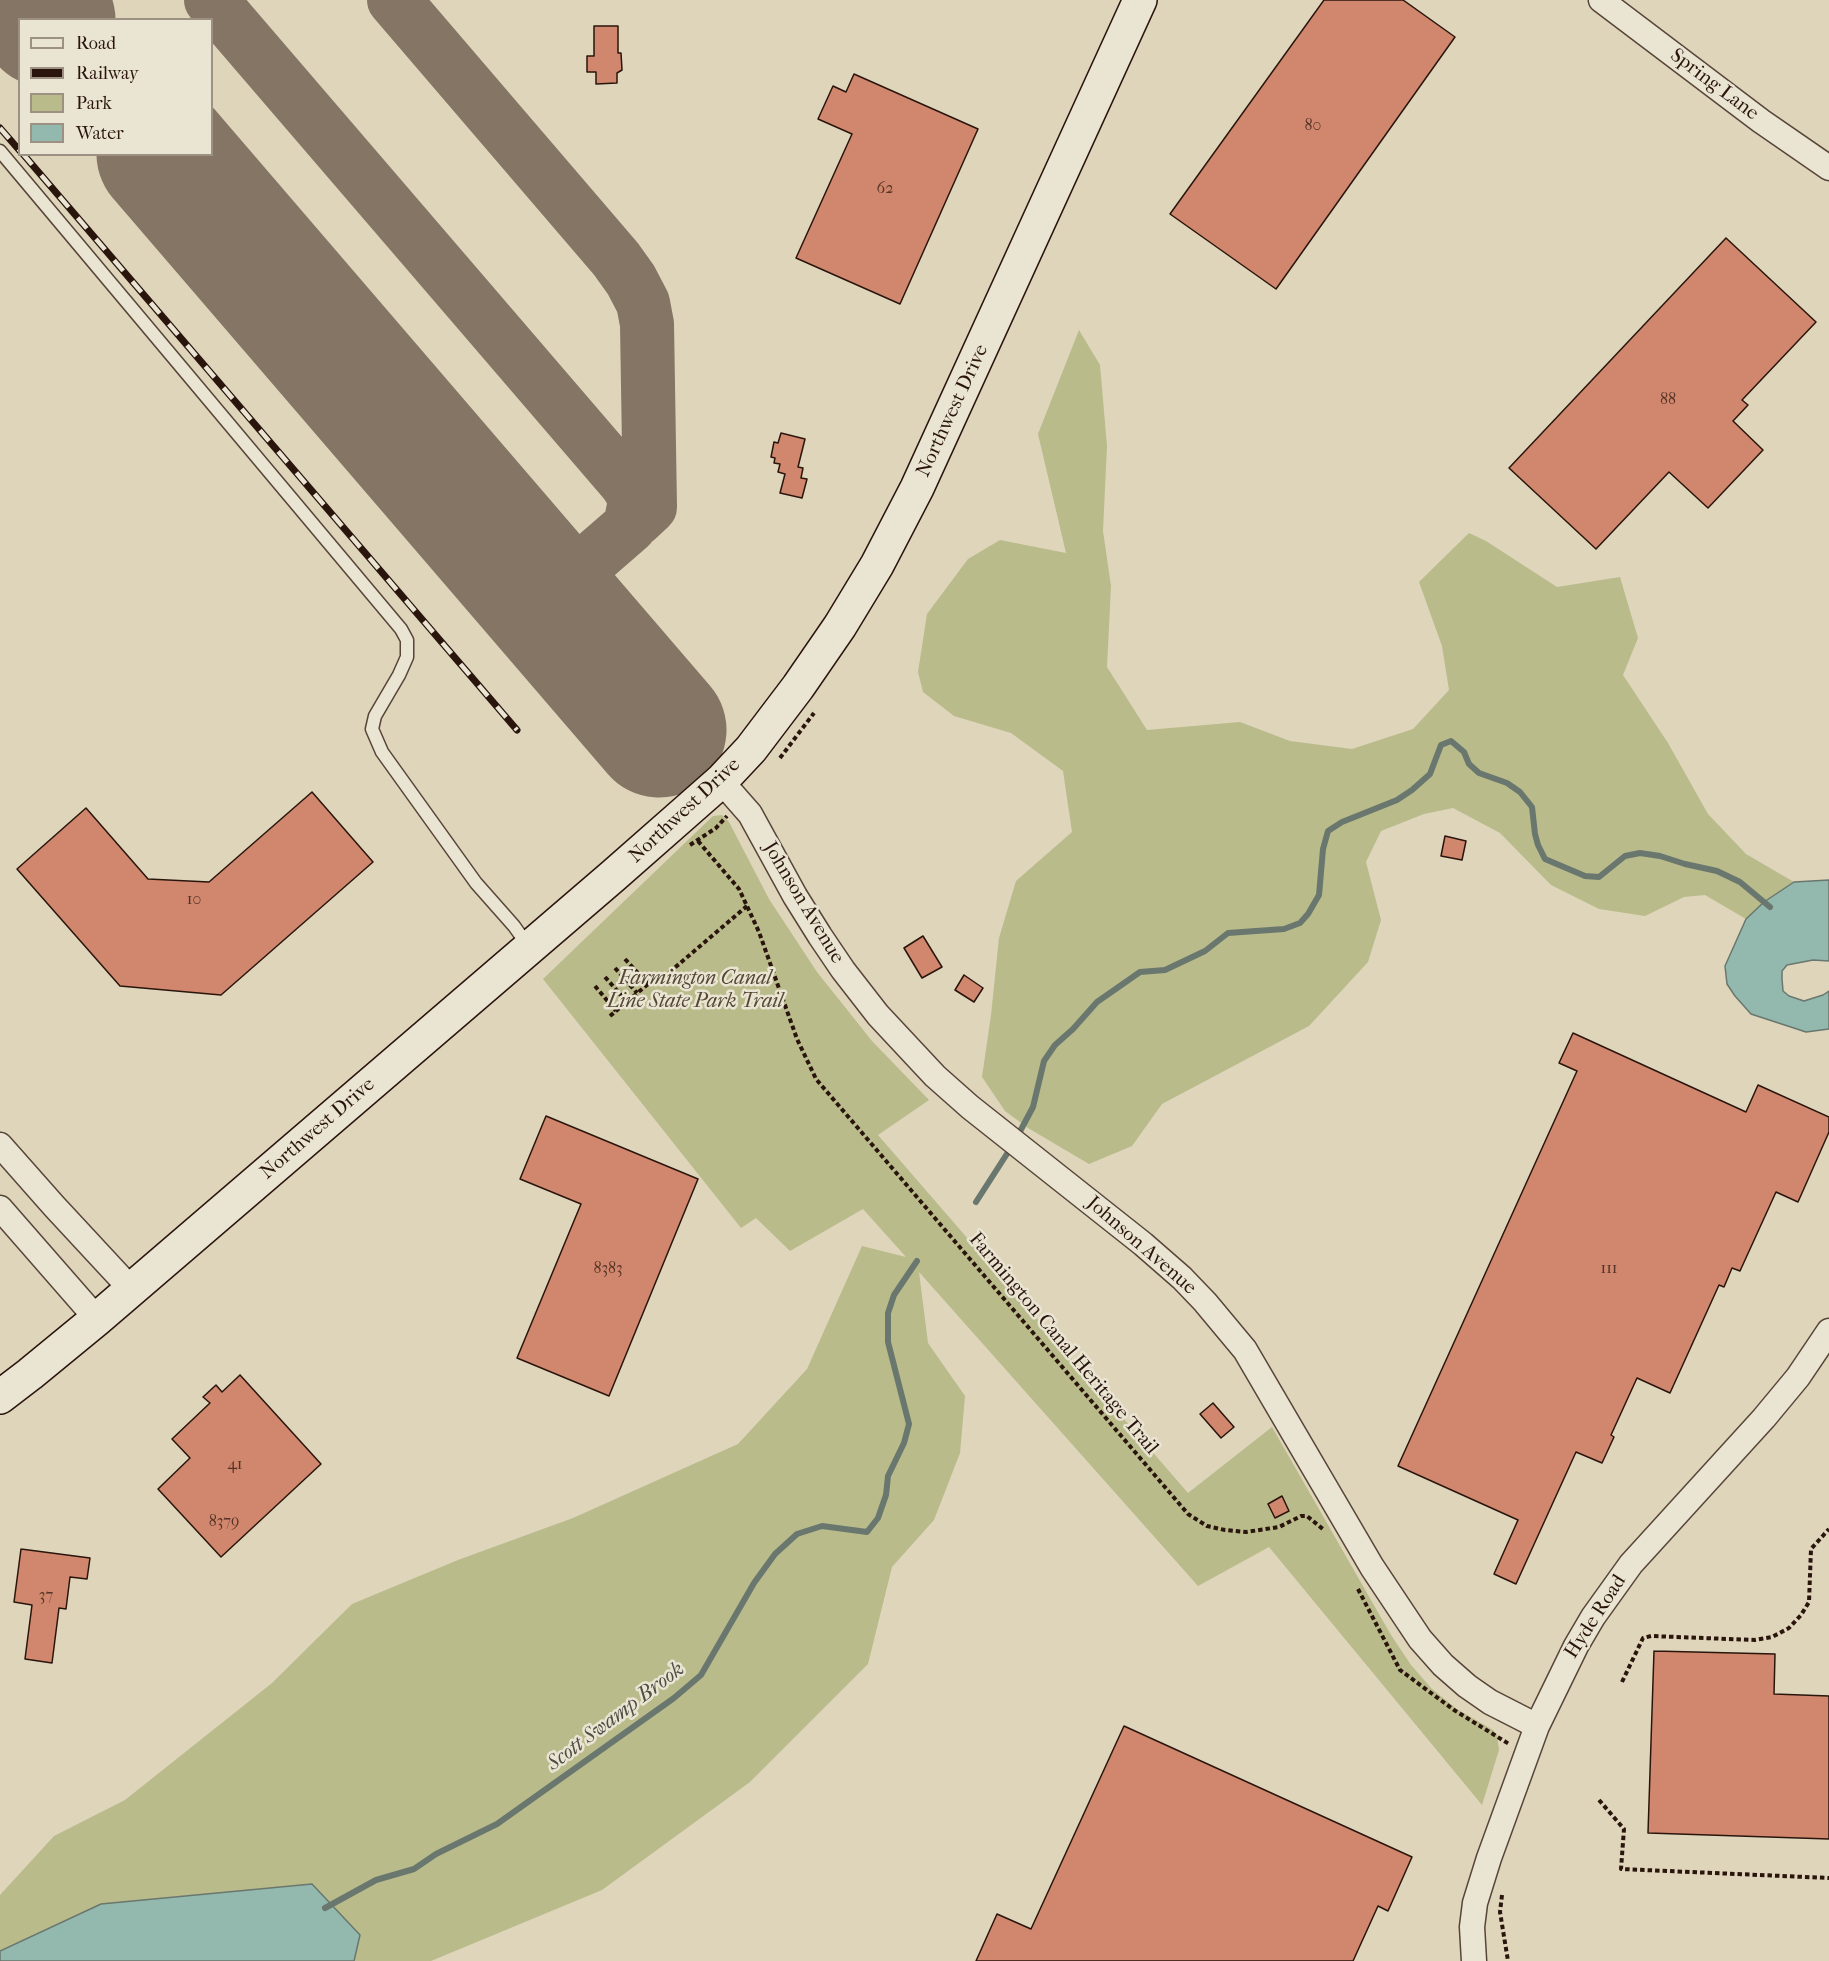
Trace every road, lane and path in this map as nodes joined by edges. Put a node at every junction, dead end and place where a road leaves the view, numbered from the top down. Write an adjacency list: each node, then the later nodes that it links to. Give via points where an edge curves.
1 (1140, 0): 5 (main road, Northwest Drive, via 968,381 877,565 798,687)
2 (1601, 0): 4 (street, Spring Lane)
3 (0, 151): 8 (lane, via 401,629 407,640 406,657 372,729 382,752 476,883)
4 (1829, 168)
5 (721, 782): 8 (main road, Northwest Drive); 28 (street, Johnson Avenue, via 750,814 820,936 878,1015 935,1076 1143,1244 1205,1302 1250,1359 1372,1567 1419,1638 1467,1686)
6 (716, 828): 7 (path, Farmington Canal Heritage Trail, via 698,841 739,889)
7 (747, 906): 12 (path, via 658,982); 25 (path, Farmington Canal Heritage Trail, via 816,1079 1188,1514 1207,1526 1246,1532 1279,1527 1307,1516)
8 (530, 948): 20 (main road, Northwest Drive)
9 (625, 959): 12 (path)
10 (615, 968): 14 (path)
11 (604, 977): 15 (path)
12 (648, 984): 14 (path)
13 (595, 986): 16 (path)
14 (637, 993): 15 (path)
15 (627, 1002): 16 (path)
16 (616, 1011): 17 (path)
17 (610, 1016)
18 (0, 1145): 20 (street)
19 (0, 1208): 21 (street)
20 (131, 1289): 21 (main road, Northwest Drive)
21 (97, 1319): 23 (main road, Northwest Drive)
22 (1829, 1331): 28 (street, Hyde Road, via 1764,1418 1648,1544 1612,1590 1576,1646)
23 (0, 1397)
24 (1829, 1529): 27 (path, via 1811,1549 1809,1602 1789,1628 1755,1640 1643,1638)
25 (1328, 1535)
26 (1356, 1585): 29 (path, via 1400,1670 1454,1710)
27 (1622, 1682)
28 (1537, 1726): 33 (street, Hyde Road, via 1475,1902)
29 (1512, 1745)
30 (1599, 1800): 31 (path, via 1624,1829 1621,1869)
31 (1829, 1878)
32 (1503, 1893): 34 (path, via 1500,1912)
33 (1474, 1961)
34 (1508, 1961)

